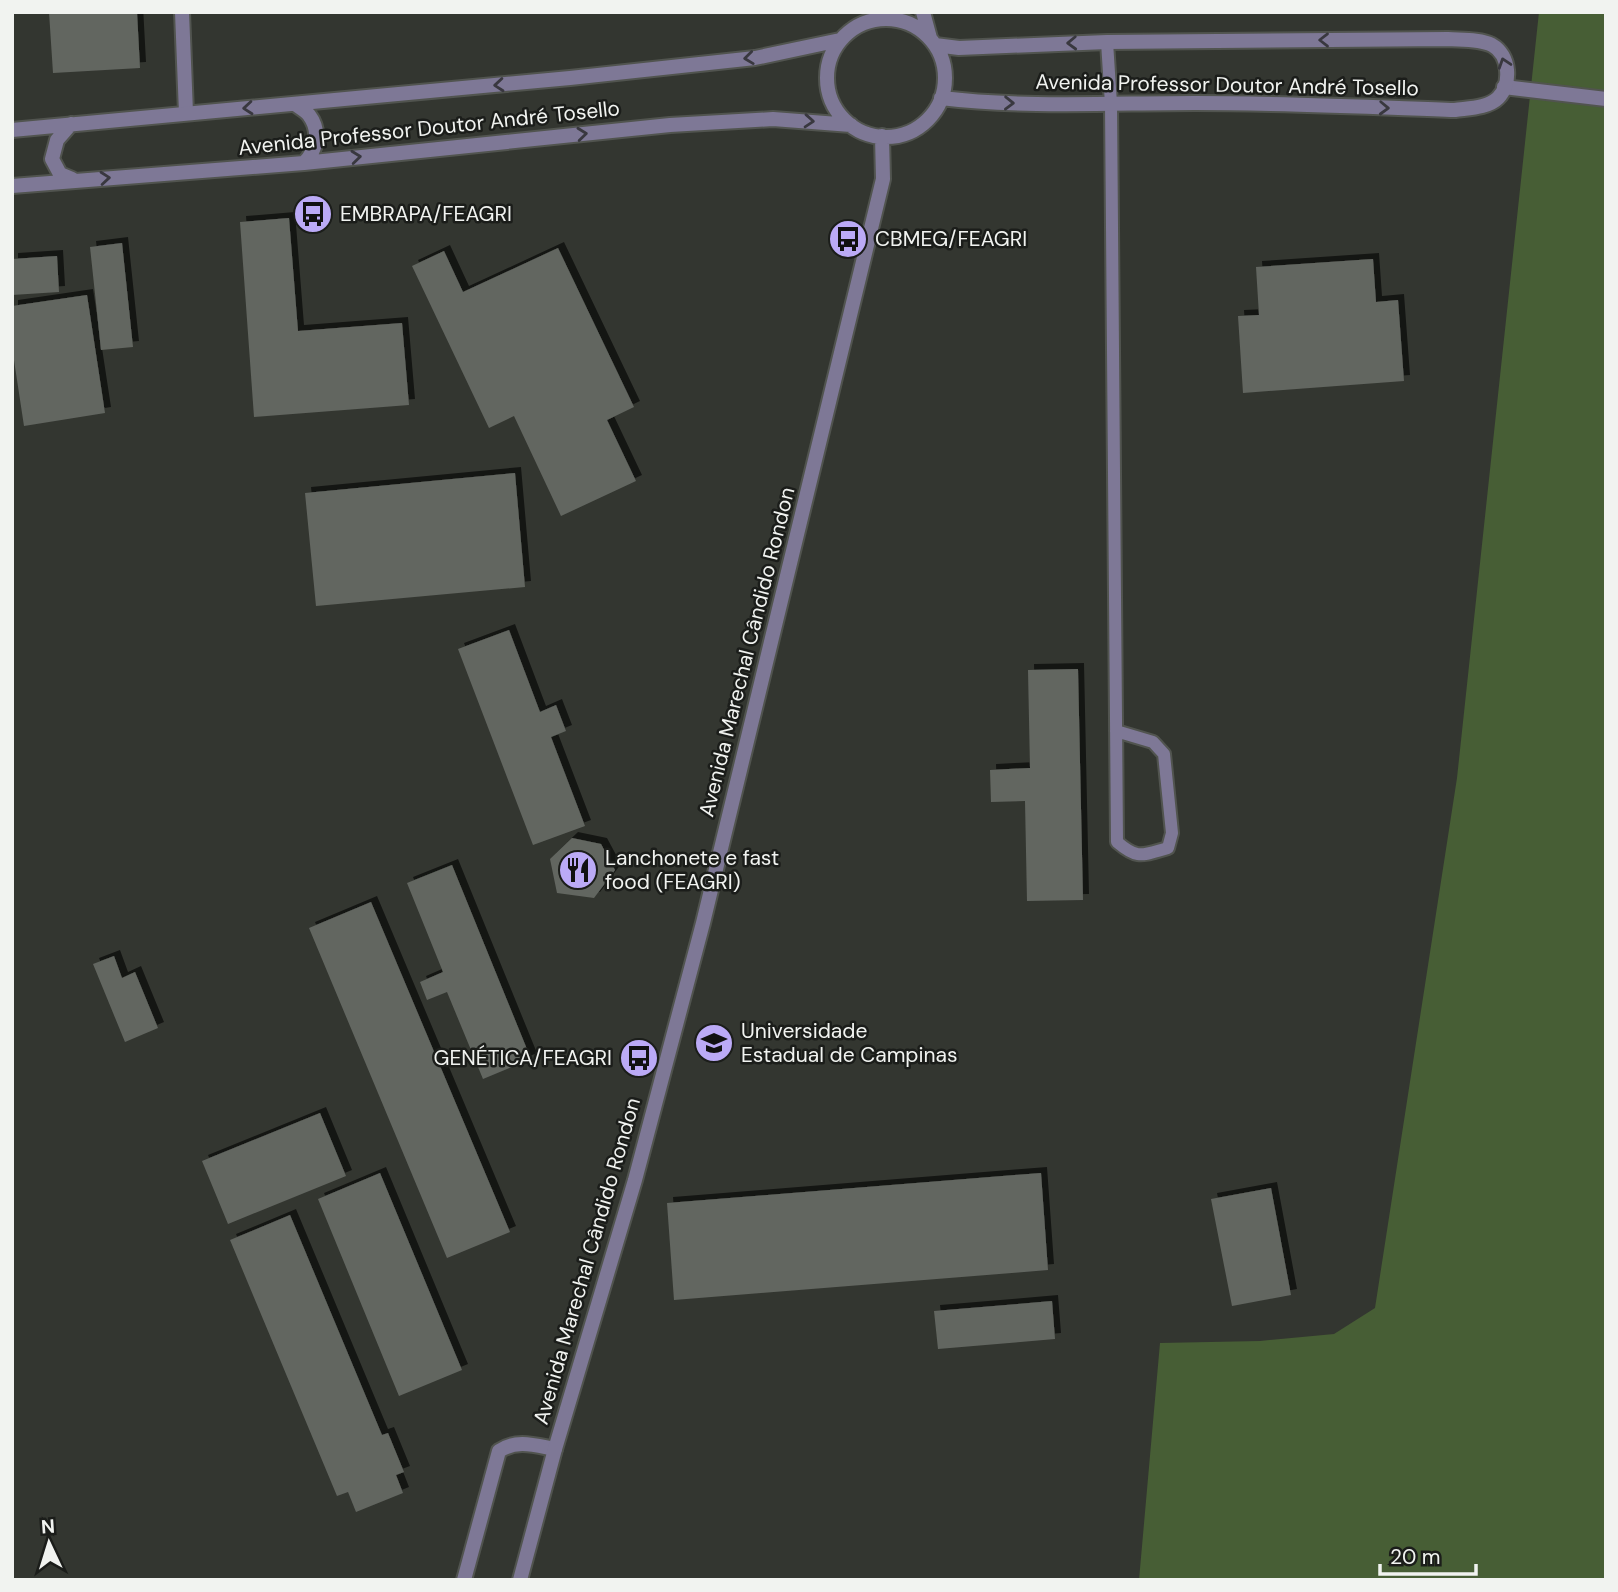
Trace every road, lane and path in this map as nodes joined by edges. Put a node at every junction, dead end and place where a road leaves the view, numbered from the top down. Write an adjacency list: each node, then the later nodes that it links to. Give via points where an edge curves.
1 (182, 12): 12 (street)
2 (854, 12): 4 (street)
3 (923, 12): 6 (street)
4 (845, 35): 6 (street, via 866,22 900,20); 10 (street, Avenida Professor Doutor André Tosello, one-way to 10, via 754,58); 14 (street, via 832,54 827,85 839,114)
5 (1107, 41): 6 (street, Avenida Professor Doutor André Tosello, one-way to 6, via 959,48); 7 (street, Avenida Professor Doutor André Tosello, one-way to 5, via 1508,74 1499,50 1490,44 1448,39); 11 (lane)
6 (932, 42): 8 (street, via 944,71)
7 (1504, 87): 9 (street); 11 (street, Avenida Professor Doutor André Tosello, one-way to 7, via 1455,110 1486,104 1498,98)
8 (941, 98): 11 (street, Avenida Professor Doutor André Tosello, one-way to 11); 16 (street, via 924,122 911,131)
9 (1606, 99)
10 (295, 104): 12 (street, Avenida Professor Doutor André Tosello, one-way to 12); 17 (street, via 310,116 317,134 314,153)
11 (1111, 104): 20 (lane)
12 (186, 113): 13 (street, Avenida Professor Doutor André Tosello)
13 (71, 124): 15 (street, Avenida Professor Doutor André Tosello); 18 (street, via 57,139 51,159 60,174)
14 (851, 125): 16 (street); 17 (street, Avenida Professor Doutor André Tosello, one-way to 14, via 670,125 773,119)
15 (12, 130)
16 (882, 136): 21 (street, Avenida Marechal Cândido Rondon, via 883,179 703,923 635,1180)
17 (304, 163): 18 (street, Avenida Professor Doutor André Tosello, one-way to 17)
18 (76, 181): 19 (street, Avenida Professor Doutor André Tosello)
19 (12, 186)
20 (1116, 731): 20 (lane, via 1117,842 1132,854 1168,848 1172,834 1164,754 1153,741)
21 (555, 1449): 22 (street, via 517,1443 499,1451); 23 (street, Avenida Marechal Cândido Rondon)
22 (464, 1580)
23 (520, 1580)

